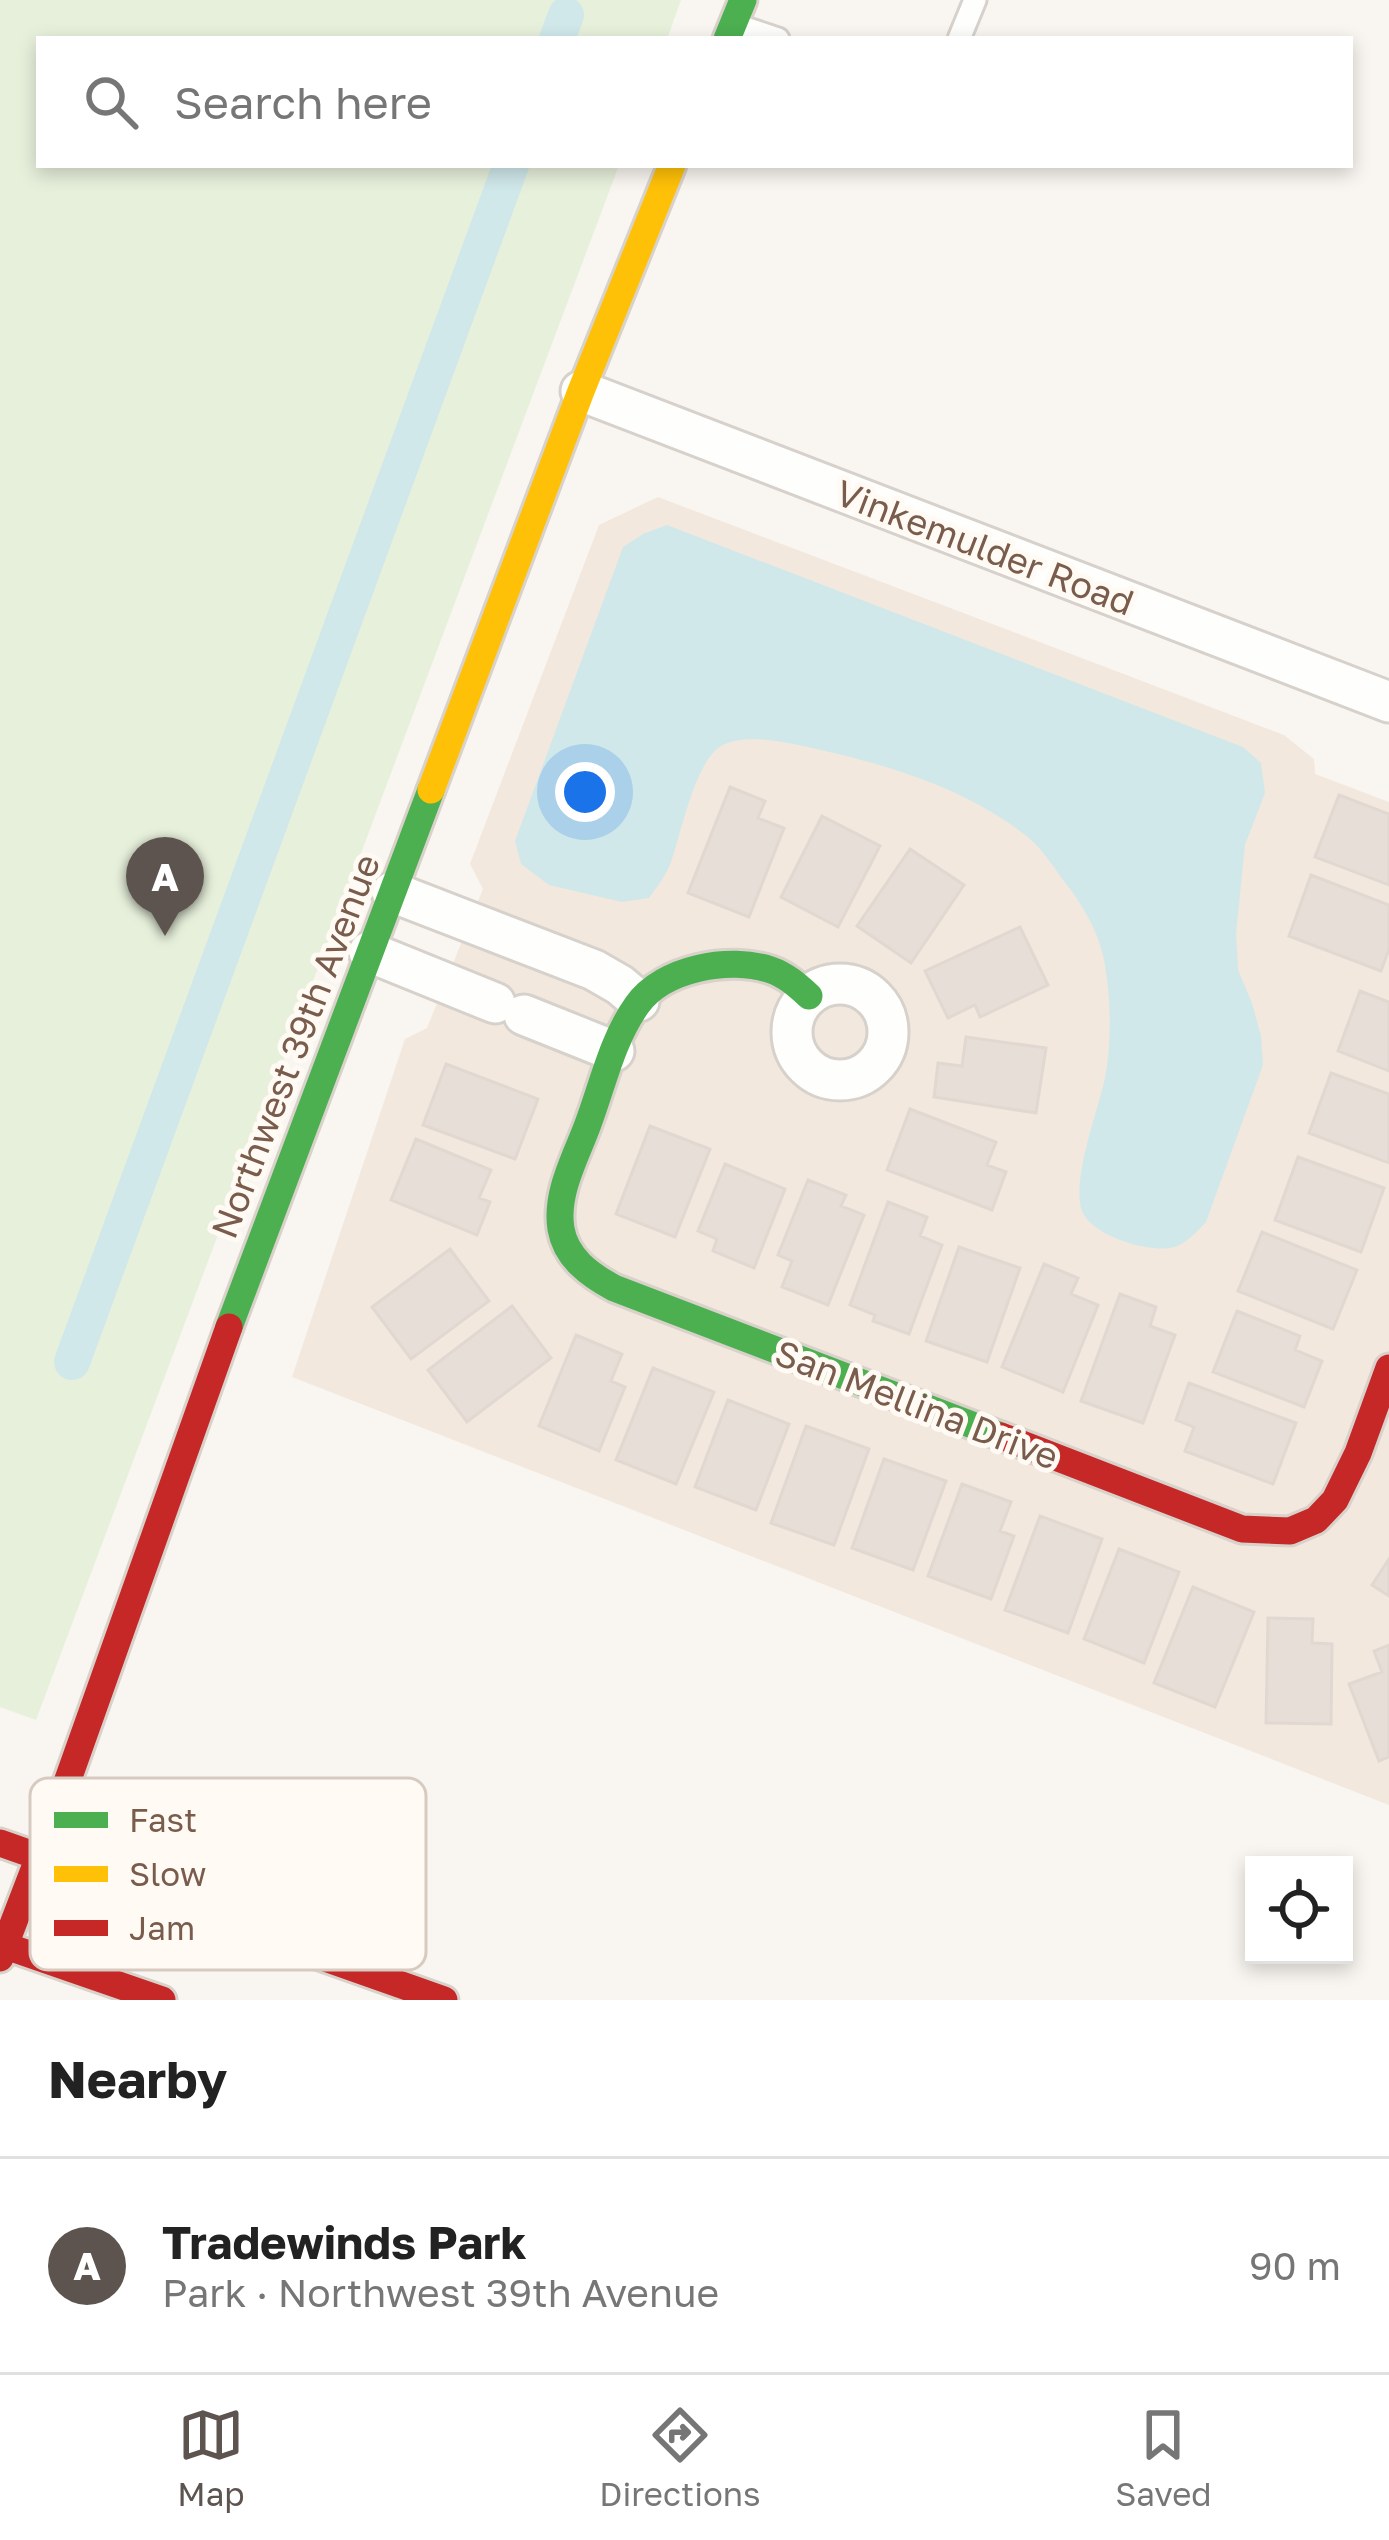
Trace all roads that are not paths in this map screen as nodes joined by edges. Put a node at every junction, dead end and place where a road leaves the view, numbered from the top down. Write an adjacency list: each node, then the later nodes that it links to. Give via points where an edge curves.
1 (975, 0): 4 (lane)
2 (734, 21): 3 (lane)
3 (771, 36)
4 (960, 36)
5 (671, 168): 6 (street, Northwest 39th Avenue)
6 (581, 392): 7 (street, Vinkemulder Road); 8 (street, Northwest 39th Avenue)
7 (1389, 703)
8 (392, 892): 9 (street, Northwest 39th Avenue); 10 (street)
9 (369, 952): 13 (street); 16 (street, Northwest 39th Avenue)
10 (571, 961): 12 (street); 13 (street)
11 (808, 996): 12 (street, via 770,970 745,965 682,975)
12 (639, 1000): 14 (street, San Mellina Drive)
13 (522, 1014): 14 (street)
14 (614, 1051): 15 (street, San Mellina Drive, via 560,1203 571,1255 614,1288 1264,1532 1293,1531 1333,1505)
15 (1389, 1368)
16 (67, 1778)
17 (0, 1843): 18 (street)
18 (30, 1854)
19 (30, 1879): 20 (street, Northwest 39th Avenue)
20 (2, 1949)
21 (68, 1970): 23 (street)
22 (359, 1970): 24 (street)
23 (162, 2000)
24 (444, 2000)

